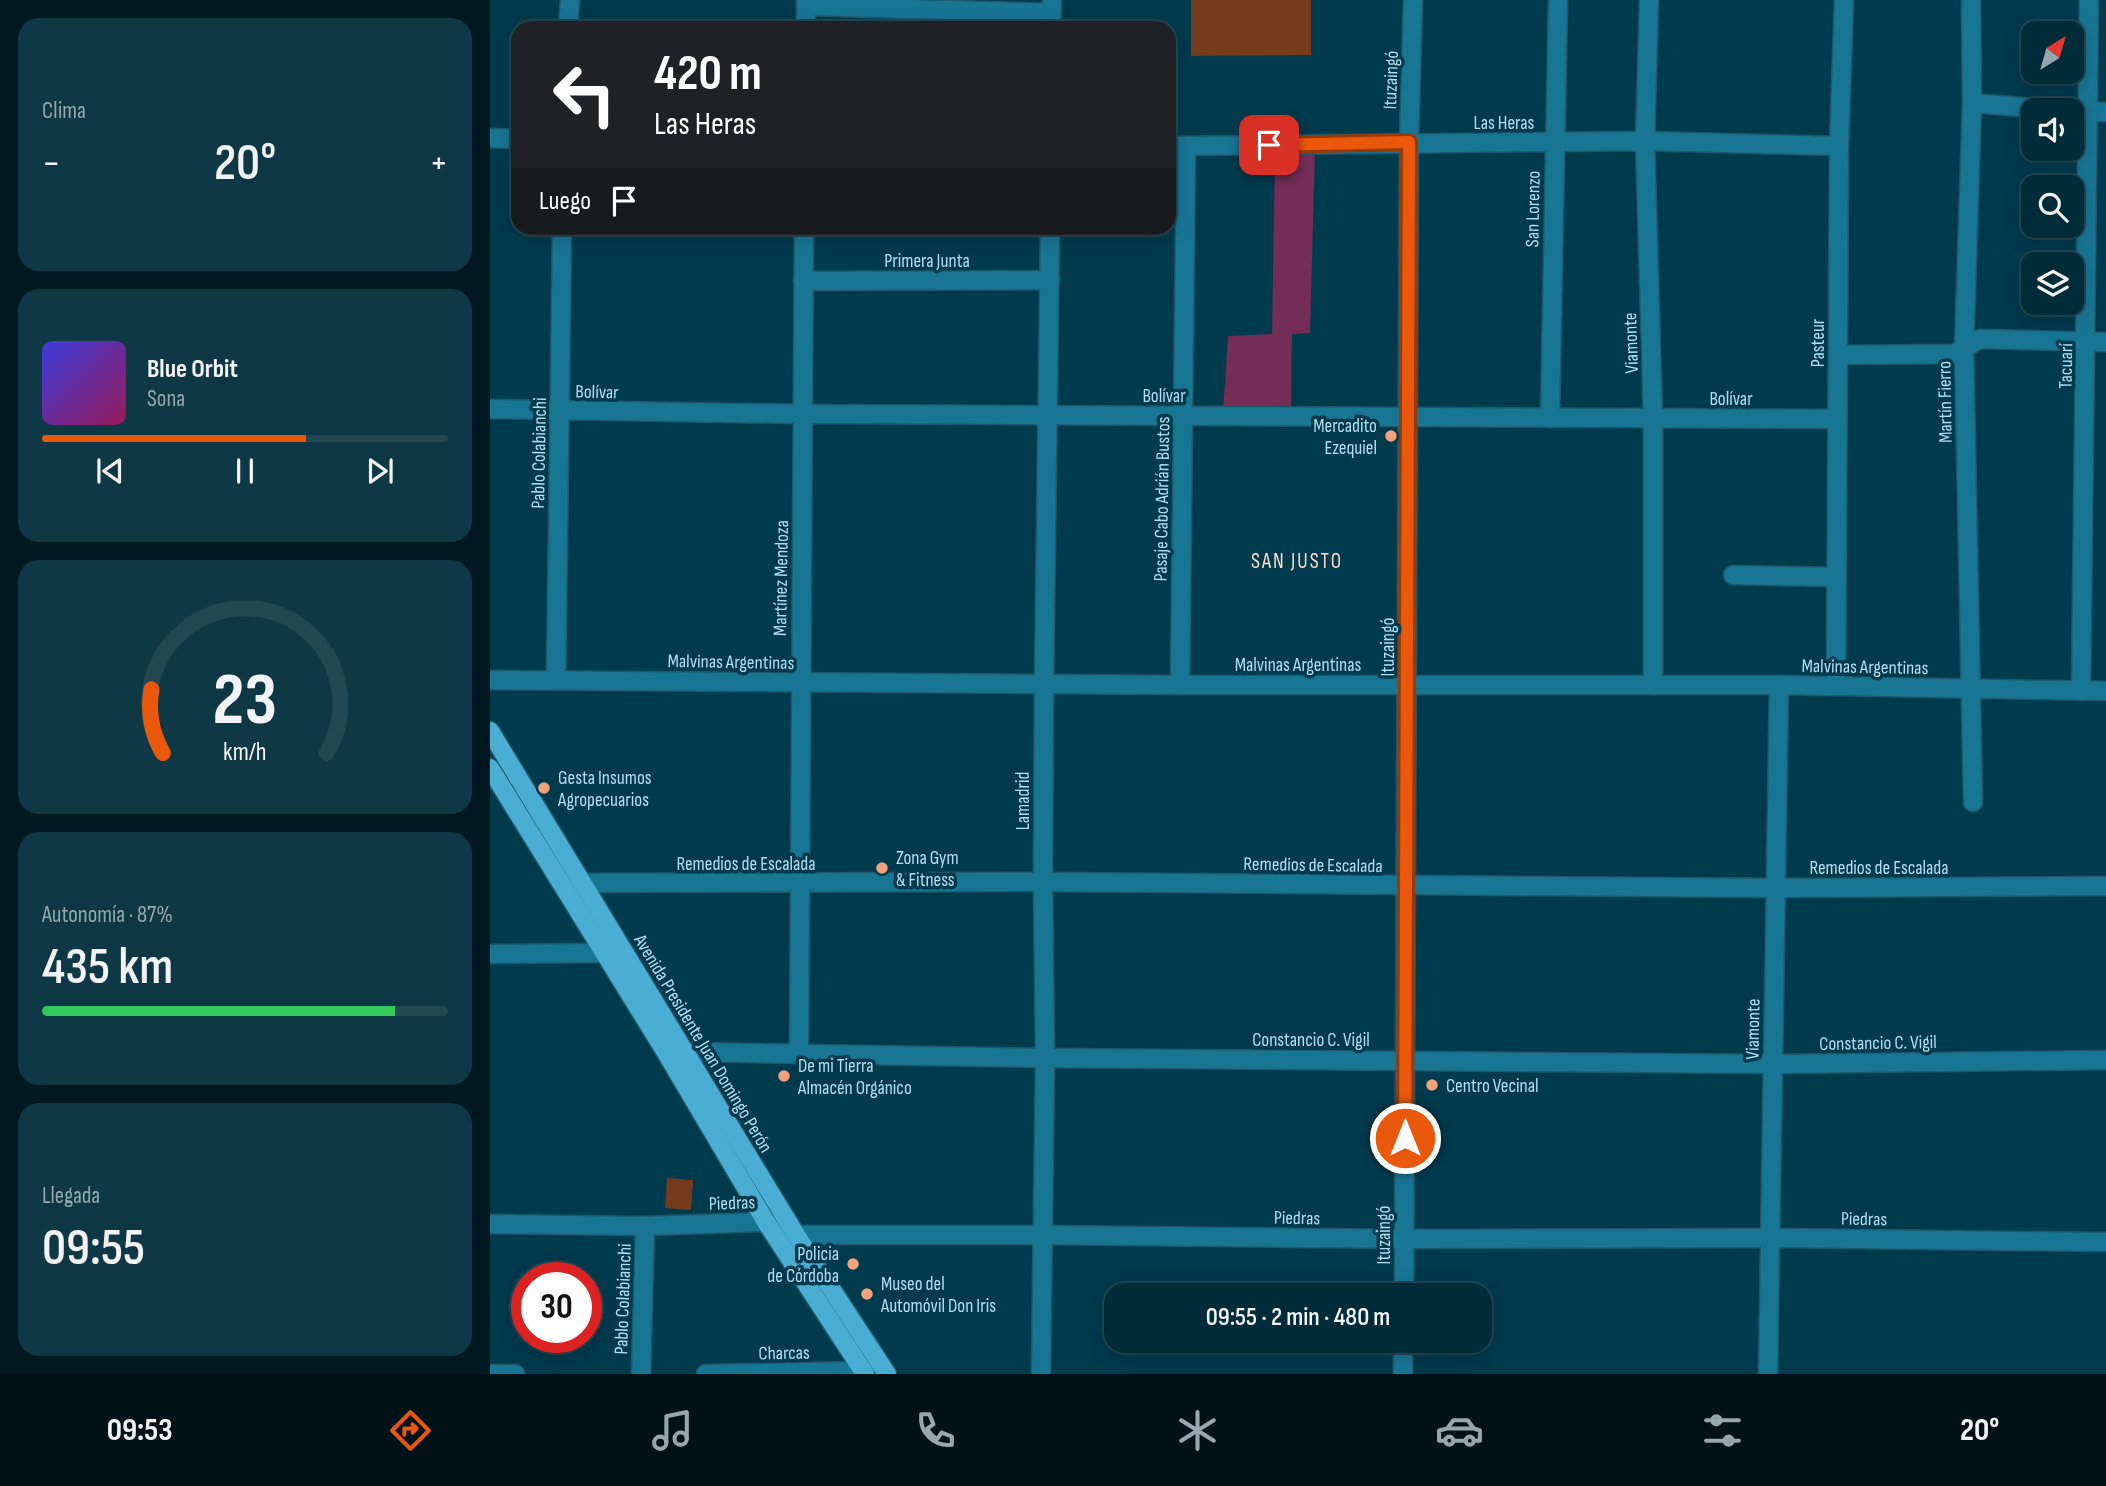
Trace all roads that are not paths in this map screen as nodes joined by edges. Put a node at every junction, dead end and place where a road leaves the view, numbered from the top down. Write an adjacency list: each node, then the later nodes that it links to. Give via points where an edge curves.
1 (570, 0): 10 (street)
2 (1413, 0): 18 (street, Ituzaingó)
3 (1558, 0): 19 (street, San Lorenzo)
4 (1649, 0): 17 (street, Viamonte)
5 (1844, 0): 21 (street, Pasteur)
6 (1971, 0): 12 (street, Martín Fierro)
7 (2089, 0): 14 (street, Tacuarí)
8 (806, 3): 9 (street); 11 (street)
9 (1051, 14)
10 (568, 21)
11 (806, 21)
12 (1972, 103): 13 (street); 29 (street, Martín Fierro)
13 (2021, 107)
14 (2089, 112): 27 (street, Tacuarí)
15 (490, 138): 16 (street)
16 (511, 139)
17 (1645, 141): 19 (street, Las Heras); 21 (street, Las Heras); 38 (street, Viamonte)
18 (1409, 142): 19 (street, Las Heras); 20 (street, Las Heras); 36 (street, Ituzaingó)
19 (1553, 143): 37 (street, San Lorenzo)
20 (1177, 146): 35 (street, Pasaje Cabo Adrián Bustos)
21 (1839, 146): 30 (street, Pasteur)
22 (562, 235): 32 (street, Pablo Colabianchi)
23 (804, 235): 26 (street, Martínez Mendoza)
24 (1050, 235): 25 (street, Lamadrid)
25 (1050, 280): 26 (street, Primera Junta); 34 (street, Lamadrid)
26 (803, 281): 33 (street, Martínez Mendoza)
27 (2086, 342): 28 (street); 29 (street, via 1980,339); 52 (street, Tacuarí)
28 (2106, 342)
29 (1964, 349): 30 (street, via 1954,354); 51 (street, Martín Fierro)
30 (1838, 355): 39 (street, Pasteur)
31 (490, 409): 32 (street, Bolívar)
32 (560, 411): 33 (street, Bolívar); 42 (street, Pablo Colabianchi)
33 (803, 414): 34 (street, Bolívar); 44 (street, Martínez Mendoza)
34 (1049, 415): 35 (street, Bolívar); 45 (street, Lamadrid)
35 (1183, 416): 36 (street, Bolívar); 46 (street, Pasaje Cabo Adrián Bustos)
36 (1409, 416): 37 (street, Bolívar); 47 (street, Ituzaingó)
37 (1550, 418): 38 (street, Bolívar)
38 (1653, 418): 39 (street, Bolívar); 48 (street, Viamonte)
39 (1837, 419): 41 (street, Pasteur)
40 (1733, 575): 41 (street)
41 (1836, 577): 50 (street, Pasteur)
42 (556, 679): 43 (street, Malvinas Argentinas); 44 (street, Malvinas Argentinas)
43 (490, 680)
44 (800, 682): 45 (street, Malvinas Argentinas); 60 (street, Martínez Mendoza)
45 (1044, 682): 46 (street, Malvinas Argentinas); 57 (street, Lamadrid)
46 (1180, 685): 47 (street, Malvinas Argentinas)
47 (1408, 685): 48 (street, Malvinas Argentinas); 61 (street, Ituzaingó)
48 (1653, 685): 49 (street, Malvinas Argentinas)
49 (1779, 685): 50 (street, Malvinas Argentinas); 63 (street, Viamonte)
50 (1836, 686): 51 (street, Malvinas Argentinas)
51 (1972, 688): 52 (street, Malvinas Argentinas); 56 (street, Martín Fierro)
52 (2081, 691): 53 (street, Malvinas Argentinas)
53 (2106, 691)
54 (490, 731): 59 (main road, Avenida Presidente Juan Domingo Perón)
55 (490, 768): 58 (main road, Avenida Presidente Juan Domingo Perón)
56 (1973, 802)
57 (1043, 882): 60 (street, Remedios de Escalada); 61 (street, Remedios de Escalada); 68 (street, Lamadrid)
58 (561, 883): 59 (street, Remedios de Escalada); 64 (main road, Avenida Presidente Juan Domingo Perón)
59 (581, 883): 60 (street, Remedios de Escalada); 66 (main road, Avenida Presidente Juan Domingo Perón)
60 (802, 884): 67 (street, Martínez Mendoza)
61 (1406, 886): 63 (street, Remedios de Escalada); 70 (street, Ituzaingó)
62 (2106, 886): 63 (street, Remedios de Escalada)
63 (1776, 888): 71 (street, Viamonte)
64 (604, 953): 65 (street); 72 (main road, Avenida Presidente Juan Domingo Perón)
65 (490, 954)
66 (684, 1052): 67 (street, Constancio C. Vigil); 75 (main road, Avenida Presidente Juan Domingo Perón)
67 (799, 1055): 68 (street, Constancio C. Vigil)
68 (1045, 1058): 70 (street, Constancio C. Vigil); 76 (street, Lamadrid)
69 (2106, 1060): 71 (street, Constancio C. Vigil)
70 (1405, 1061): 71 (street, Constancio C. Vigil); 78 (street, Ituzaingó)
71 (1773, 1064): 77 (street, Viamonte)
72 (766, 1222): 74 (street, Piedras); 75 (street, Piedras); 82 (main road, Avenida Presidente Juan Domingo Perón)
73 (490, 1224): 74 (street, Piedras)
74 (645, 1226): 85 (street, Pablo Colabianchi)
75 (796, 1235): 76 (street, Piedras); 87 (main road, Avenida Presidente Juan Domingo Perón)
76 (1044, 1235): 78 (street, Piedras); 88 (street, Lamadrid)
77 (1770, 1238): 78 (street, Piedras); 79 (street, Piedras); 90 (street, Viamonte)
78 (1404, 1239): 80 (street, Ituzaingó)
79 (2106, 1242)
80 (1404, 1283)
81 (1403, 1353): 89 (street)
82 (864, 1373): 86 (street, Charcas)
83 (490, 1374): 84 (street)
84 (515, 1374)
85 (640, 1374)
86 (706, 1374)
87 (887, 1374)
88 (1041, 1374)
89 (1403, 1374)
90 (1768, 1374)

